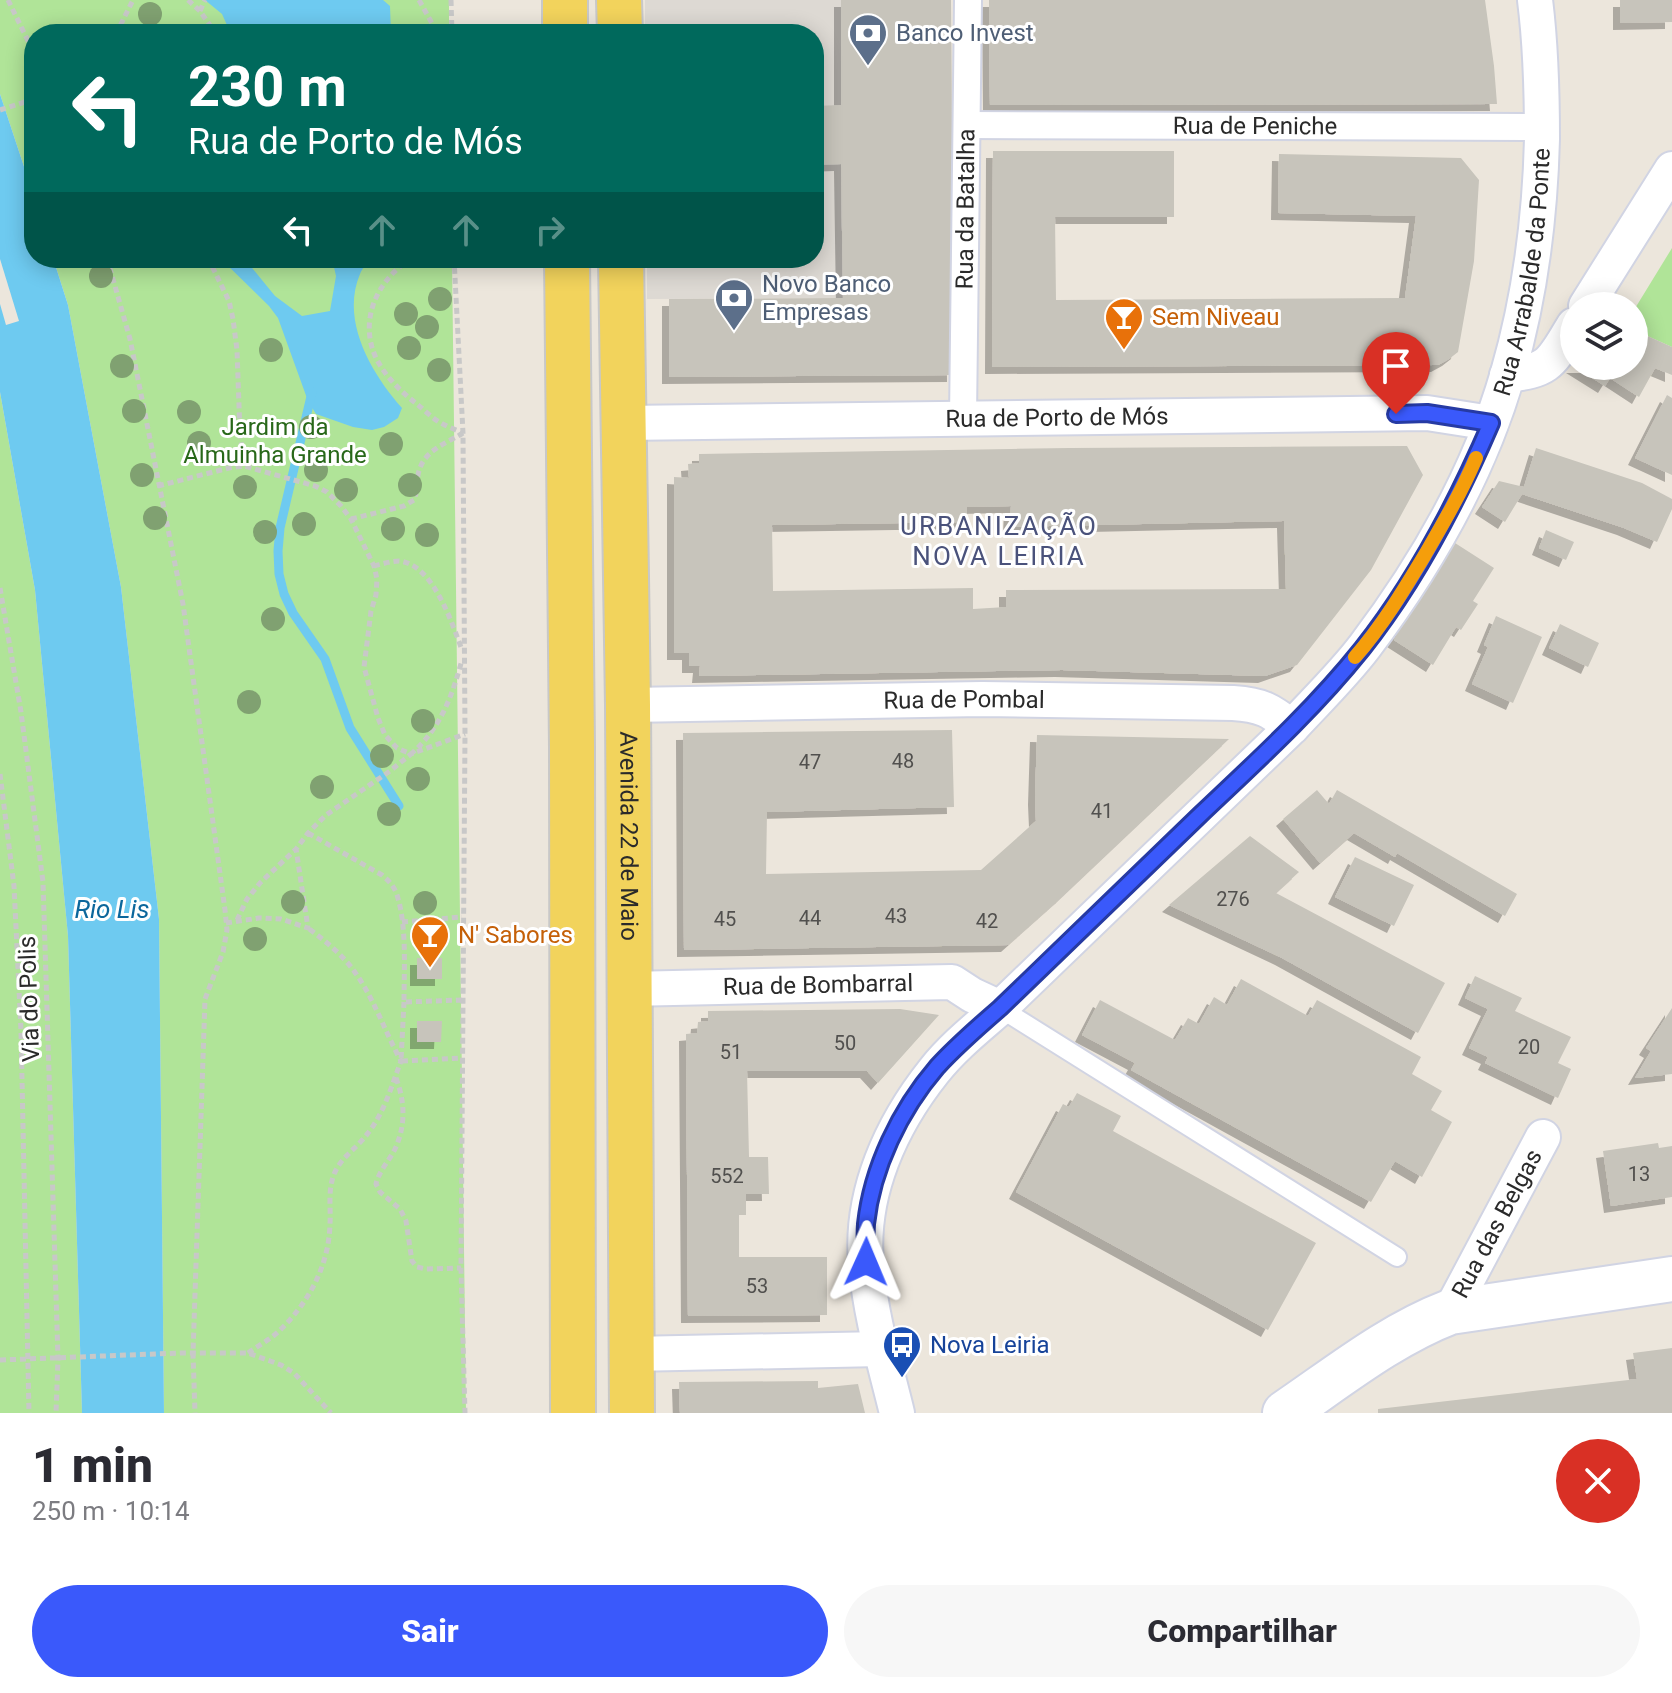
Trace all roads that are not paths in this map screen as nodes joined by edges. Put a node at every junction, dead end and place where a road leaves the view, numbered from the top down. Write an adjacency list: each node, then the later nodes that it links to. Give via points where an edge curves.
1 (565, 0): 5 (main road)
2 (619, 0): 6 (main road)
3 (968, 0): 7 (street, Rua da Batalha)
4 (1535, 0): 8 (street, Rua Arrabalde da Ponte)
5 (565, 24)
6 (620, 24)
7 (967, 125): 8 (street, Rua de Peniche); 15 (street, Rua da Batalha)
8 (1542, 127): 14 (street, Rua Arrabalde da Ponte, via 1532,262)
9 (1672, 169): 12 (street)
10 (567, 268): 28 (main road)
11 (621, 268): 16 (main road, Avenida 22 de Maio)
12 (1595, 292)
13 (1560, 347): 14 (street, via 1545,367)
14 (1507, 375): 17 (street, Rua Arrabalde da Ponte)
15 (963, 419): 16 (street, Rua de Porto de Mós); 17 (street, Rua de Porto de Mós, via 1427,413)
16 (623, 423): 18 (main road, Avenida 22 de Maio)
17 (1491, 423): 19 (street, Rua Arrabalde da Ponte, via 1443,524 1394,604 1362,649)
18 (628, 705): 19 (street, Rua de Pombal, via 982,699 1233,703 1270,711); 20 (main road, Avenida 22 de Maio)
19 (1292, 727): 21 (street, Rua Arrabalde da Ponte)
20 (628, 989): 21 (street, Rua de Bombarral, via 952,982); 27 (main road, Avenida 22 de Maio)
21 (1000, 1008): 23 (lane); 26 (street, Rua Arrabalde da Ponte, via 935,1070 881,1160 866,1226 866,1262)
22 (1543, 1137): 25 (street, Rua das Belgas)
23 (1397, 1257)
24 (1672, 1279): 25 (main road)
25 (1450, 1312): 31 (main road, via 1398,1337)
26 (881, 1349): 27 (street); 30 (street, Rua Arrabalde da Ponte)
27 (631, 1354): 29 (main road, Avenida 22 de Maio)
28 (573, 1413)
29 (632, 1413)
30 (897, 1413)
31 (1285, 1413)

